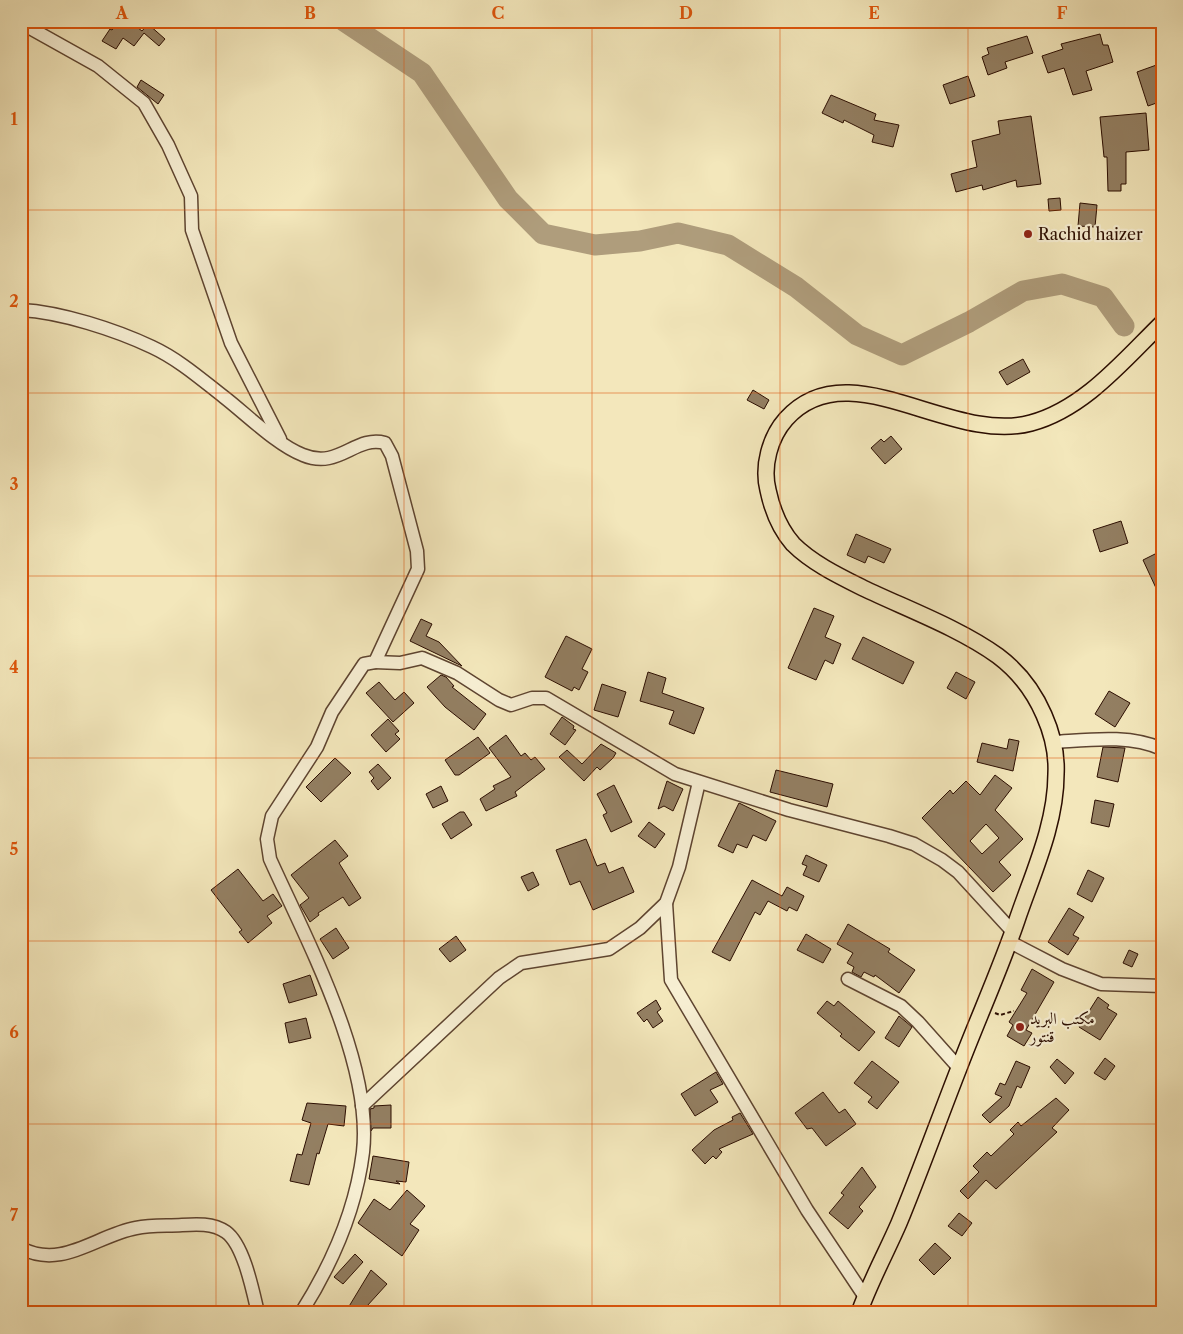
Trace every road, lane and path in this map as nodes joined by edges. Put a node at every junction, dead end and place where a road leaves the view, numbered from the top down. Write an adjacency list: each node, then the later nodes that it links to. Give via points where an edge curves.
1 (21, 22): 4 (street, via 98,66 144,103 191,196 192,230 231,343)
2 (21, 310): 4 (street, via 80,321 152,347 193,372)
3 (1162, 323): 6 (main road, via 1104,380 1065,408 1041,420 1014,427 974,425 877,396 834,393 801,406 788,417 778,429 766,462 770,503 792,543 809,558 844,578 978,643 999,657 1024,681 1044,715)
4 (280, 441): 5 (street, via 302,455 324,460 372,440 385,443 392,456 417,551 418,569)
5 (375, 662): 8 (street, via 400,663 422,658 457,673 511,705 532,698 546,698 675,774); 16 (street, via 364,664 332,712 317,747 272,816 267,839 270,859 339,1014)
6 (1053, 742): 7 (street, via 1111,738 1151,744); 10 (main road, via 1056,774 1052,809 1044,843)
7 (1162, 749)
8 (699, 782): 9 (street); 10 (street, via 914,844 958,872)
9 (666, 903): 16 (street, via 640,928 609,949 521,963 499,978); 18 (street, via 671,980 807,1210)
10 (1011, 937): 12 (street, via 1062,970 1102,984); 13 (main road)
11 (848, 979): 15 (street, via 901,1006)
12 (1162, 986)
13 (984, 1008): 14 (path, via 1000,1015); 15 (main road)
14 (1014, 1011)
15 (959, 1068): 18 (main road, via 898,1226)
16 (362, 1106): 20 (street, via 363,1151 345,1227)
17 (21, 1248): 19 (street, via 33,1254 73,1253 136,1228 202,1224 226,1232 237,1248)
18 (865, 1296): 21 (main road)
19 (258, 1313)
20 (301, 1313)
21 (859, 1313)

